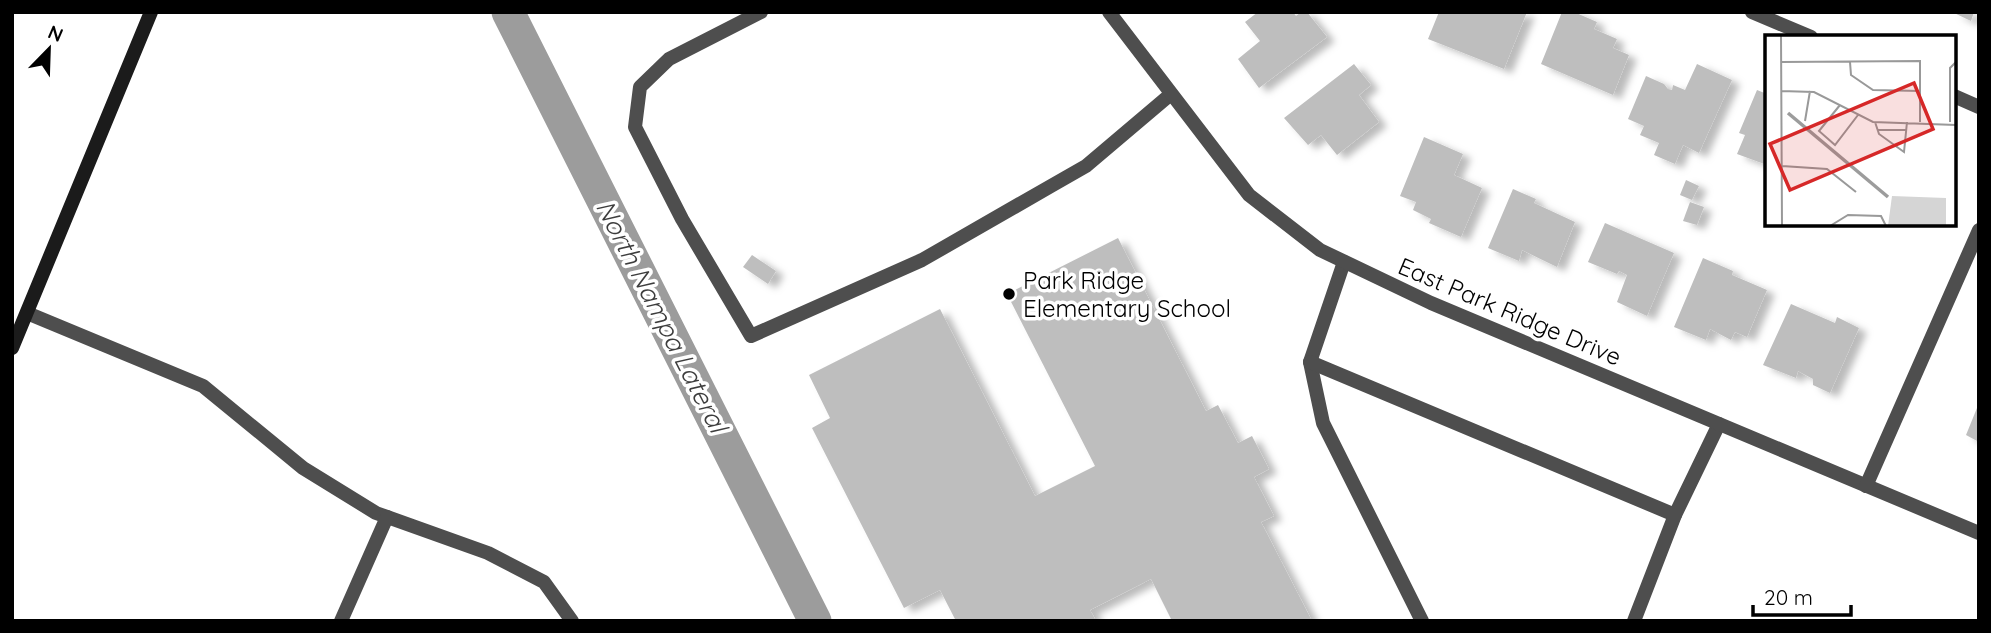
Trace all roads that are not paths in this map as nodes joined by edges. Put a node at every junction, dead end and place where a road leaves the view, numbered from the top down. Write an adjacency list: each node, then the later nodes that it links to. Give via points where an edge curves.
1 (151, 12): 11 (main road)
2 (761, 12): 6 (street, via 669,59 640,87 635,127 682,219 751,336 922,260 1086,166)
3 (1110, 12): 6 (street, East Park Ridge Drive)
4 (1752, 12): 5 (street)
5 (1806, 35)
6 (1171, 94): 10 (street, East Park Ridge Drive, via 1249,195)
7 (1956, 97): 8 (street)
8 (1979, 107)
9 (1979, 230): 15 (street)
10 (1344, 262): 13 (street); 14 (street, East Park Ridge Drive)
11 (27, 313): 12 (main road); 17 (street, via 203,386 303,468)
12 (12, 348)
13 (1310, 362): 16 (street); 21 (street, via 1323,423)
14 (1719, 424): 15 (street, East Park Ridge Drive); 16 (street)
15 (1867, 486): 18 (street, East Park Ridge Drive)
16 (1675, 515): 22 (street)
17 (387, 517): 19 (street); 20 (street, via 488,553 544,583)
18 (1979, 533)
19 (341, 621)
20 (572, 621)
21 (1422, 621)
22 (1634, 621)

